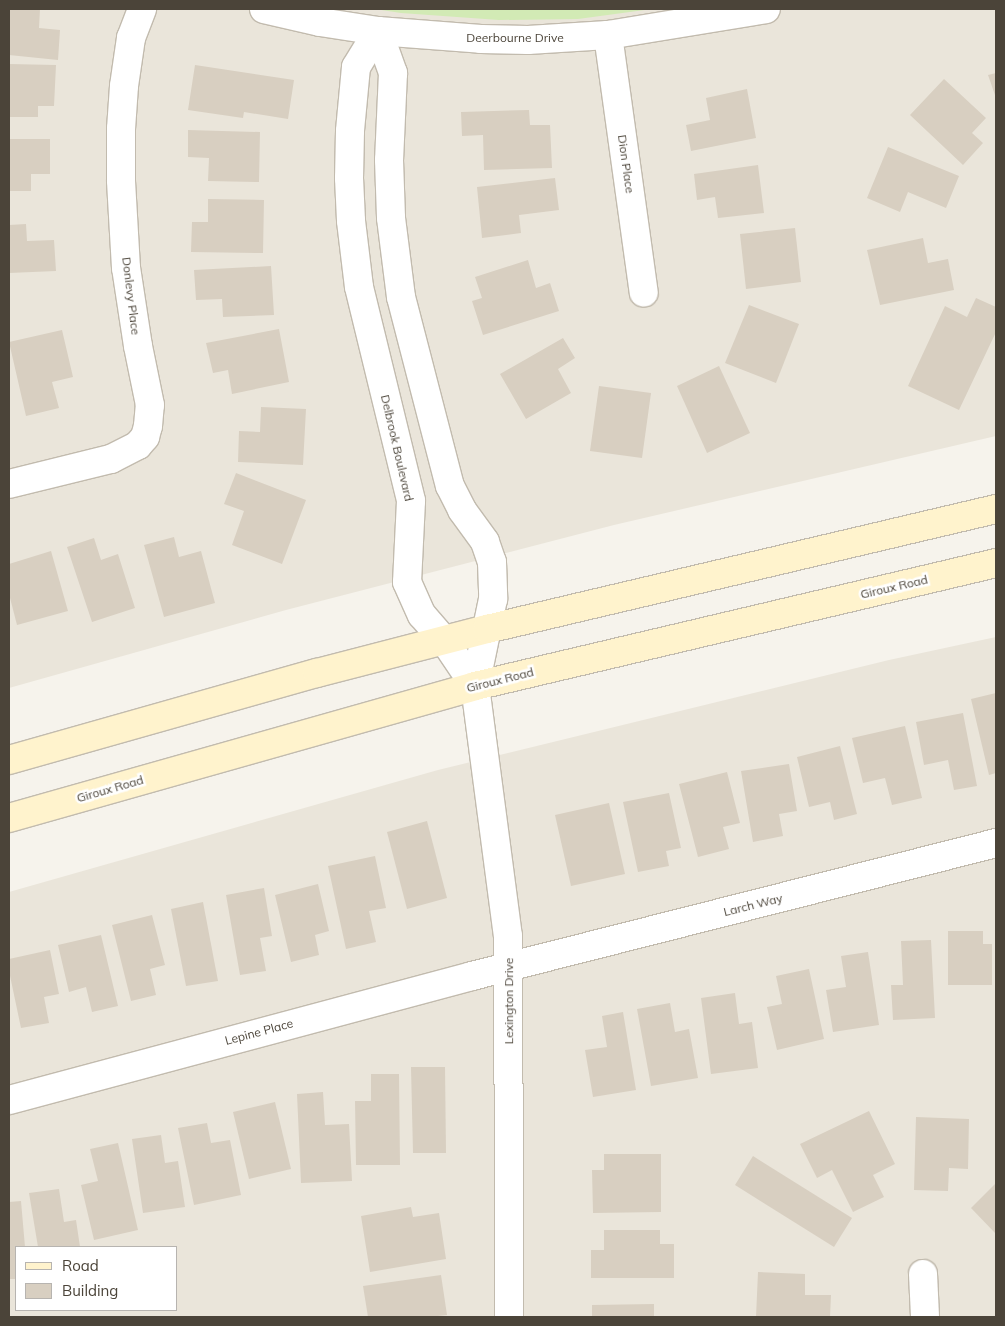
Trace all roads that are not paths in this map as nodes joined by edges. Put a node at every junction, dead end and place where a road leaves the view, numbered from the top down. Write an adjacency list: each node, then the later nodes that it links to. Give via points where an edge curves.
1 (142, 9): 7 (street, Donlevy Place, via 131,38 124,86 121,171 126,268 150,405 145,437 138,445 111,460)
2 (264, 9): 4 (street, Deerbourne Drive)
3 (766, 9): 5 (street, Deerbourne Drive)
4 (378, 31): 5 (street, Deerbourne Drive, via 481,39); 10 (street, via 393,72 389,160 391,218 402,297 450,486 462,510 485,542 492,562 493,599); 11 (street, Delbrook Boulevard, via 356,67 349,178 355,258 367,323 411,501 408,582 422,615)
5 (608, 36): 6 (street, Dion Place)
6 (644, 293)
7 (9, 484)
8 (996, 509): 10 (main road)
9 (996, 563): 12 (main road, Giroux Road)
10 (487, 629): 11 (main road); 12 (street)
11 (444, 640): 12 (street, Delbrook Boulevard); 13 (main road)
12 (475, 686): 14 (main road, Giroux Road); 16 (street, Lexington Drive)
13 (9, 760)
14 (9, 818)
15 (996, 843): 16 (street, Larch Way)
16 (510, 967): 17 (street, Lepine Place); 19 (street, Lexington Drive)
17 (9, 1100)
18 (923, 1274): 20 (street)
19 (509, 1317)
20 (925, 1317)

